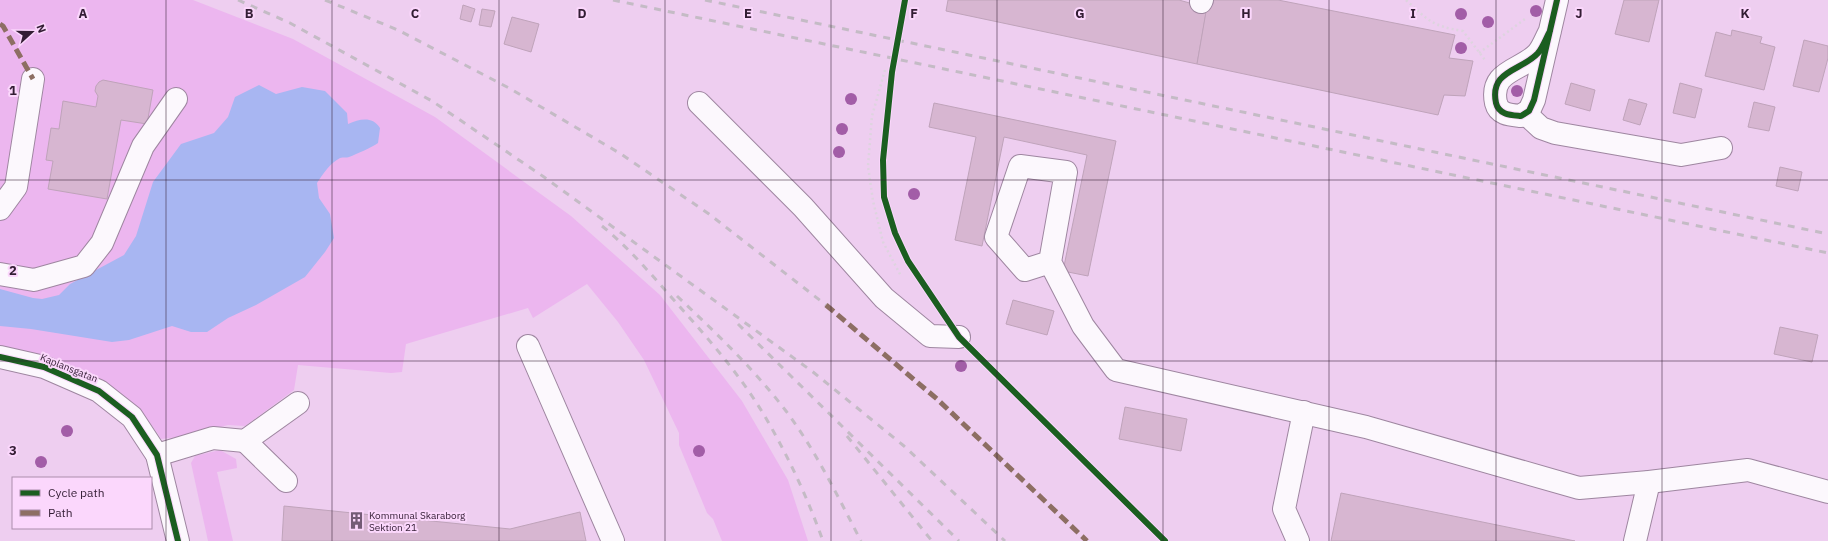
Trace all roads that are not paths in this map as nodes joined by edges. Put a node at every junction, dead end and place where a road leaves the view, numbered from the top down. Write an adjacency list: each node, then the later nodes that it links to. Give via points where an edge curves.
1 (1557, 0): 2 (street)
2 (1550, 31): 6 (street, via 1534,100 1529,111); 6 (street, via 1538,52 1500,78 1496,86 1497,106 1506,114 1521,116)
3 (33, 79): 8 (street, via 16,187)
4 (176, 98): 10 (street, via 143,146 102,243 84,266 34,280)
5 (699, 103): 11 (street, via 803,207 884,298 930,336)
6 (1525, 113): 7 (street, via 1541,128 1555,133 1681,155)
7 (1722, 148)
8 (0, 210)
9 (1050, 262): 9 (street, via 1066,172 1020,166 996,237 1026,270); 15 (street, via 1083,326 1116,370)
10 (0, 274)
11 (959, 337)
12 (528, 346): 22 (street)
13 (0, 357): 17 (street, Kaplansgatan, via 44,367 99,391 132,416)
14 (298, 403): 16 (street)
15 (1304, 412): 19 (street, via 1366,426 1579,488); 23 (street, via 1284,509)
16 (245, 441): 17 (street, via 213,438); 18 (street)
17 (157, 455): 21 (street, Kaplansgatan)
18 (286, 481)
19 (1649, 482): 20 (street, via 1748,470); 24 (street)
20 (1828, 492)
21 (178, 541)
22 (613, 541)
23 (1298, 541)
24 (1635, 541)

